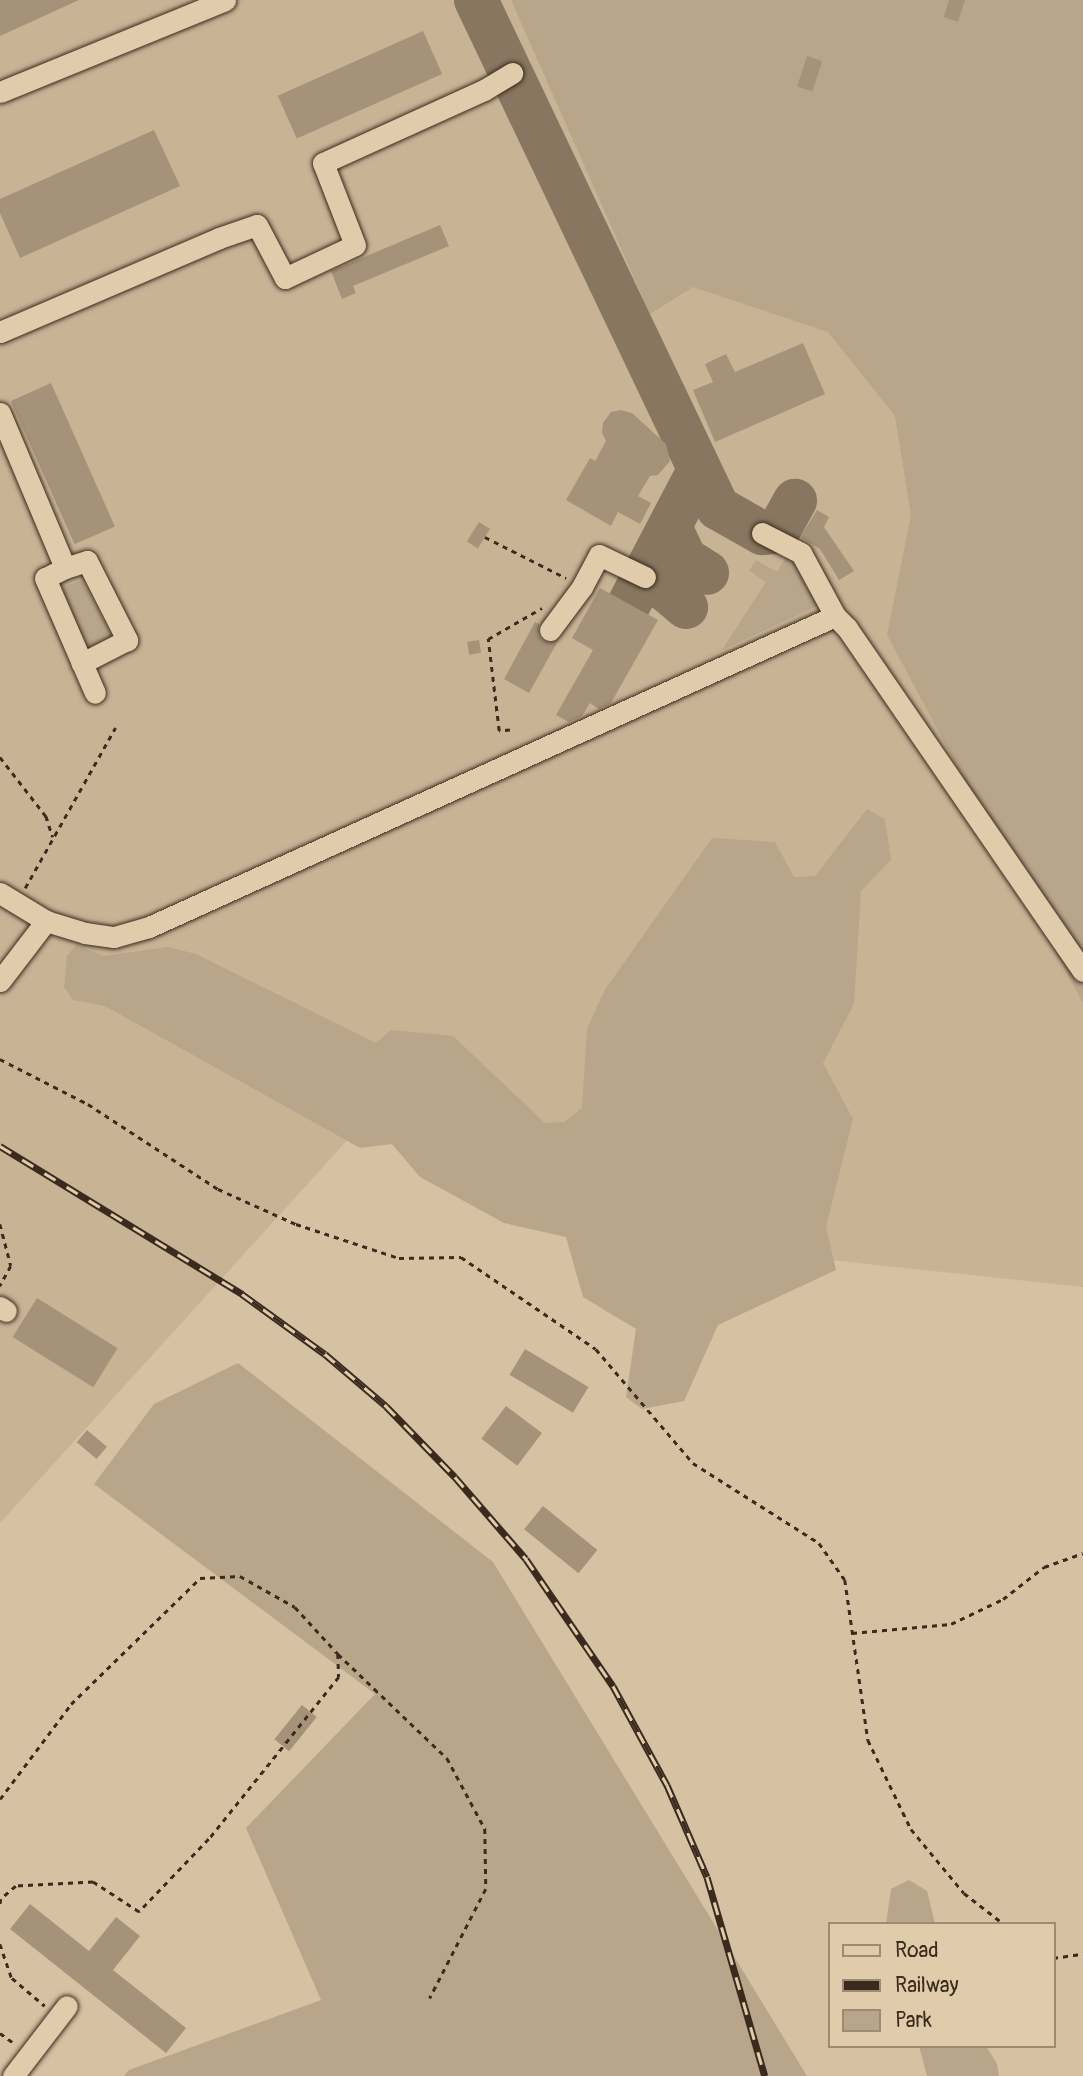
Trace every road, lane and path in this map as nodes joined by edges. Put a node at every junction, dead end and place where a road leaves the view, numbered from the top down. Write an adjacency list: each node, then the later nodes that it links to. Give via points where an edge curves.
1 (223, 0): 3 (lane)
2 (512, 73): 4 (lane, via 323,163 355,245 285,278 257,225)
3 (0, 92)
4 (0, 332)
5 (0, 413): 8 (lane)
6 (762, 533): 11 (lane, via 801,553)
7 (485, 537): 10 (path)
8 (65, 568): 13 (lane, via 45,578); 13 (lane, via 87,561 128,640)
9 (645, 578): 10 (lane, via 599,555)
10 (578, 591): 12 (lane); 16 (path, via 488,639 499,732)
11 (835, 616): 20 (lane, via 149,928 114,937); 21 (lane)
12 (550, 630)
13 (82, 663): 14 (lane)
14 (95, 693)
15 (115, 728): 18 (path)
16 (510, 730)
17 (0, 757): 18 (path, via 47,816)
18 (53, 837): 19 (path)
19 (8, 898): 20 (lane)
20 (46, 921): 22 (lane)
21 (1083, 971)
22 (0, 981)
23 (0, 1059): 27 (path, via 88,1104 218,1189 296,1224 398,1258 461,1257 596,1349 693,1463 819,1543 845,1580)
24 (0, 1224): 25 (path, via 11,1266)
25 (0, 1286)
26 (1083, 1553): 27 (path, via 1044,1567 1003,1599 951,1624)
27 (852, 1633): 31 (path, via 869,1740 911,1829 964,1893)
28 (338, 1654): 29 (path, via 295,1606 240,1576 200,1578 71,1704); 30 (path, via 339,1677 209,1839 139,1912 93,1882 16,1886); 35 (path, via 447,1758 485,1829 486,1889)
29 (0, 1799)
30 (0, 1905)
31 (1001, 1922)
32 (0, 1944): 36 (path, via 12,1978)
33 (1083, 1954): 34 (path)
34 (1055, 1958)
35 (430, 1998)
36 (62, 2011): 37 (lane)
37 (13, 2076)

